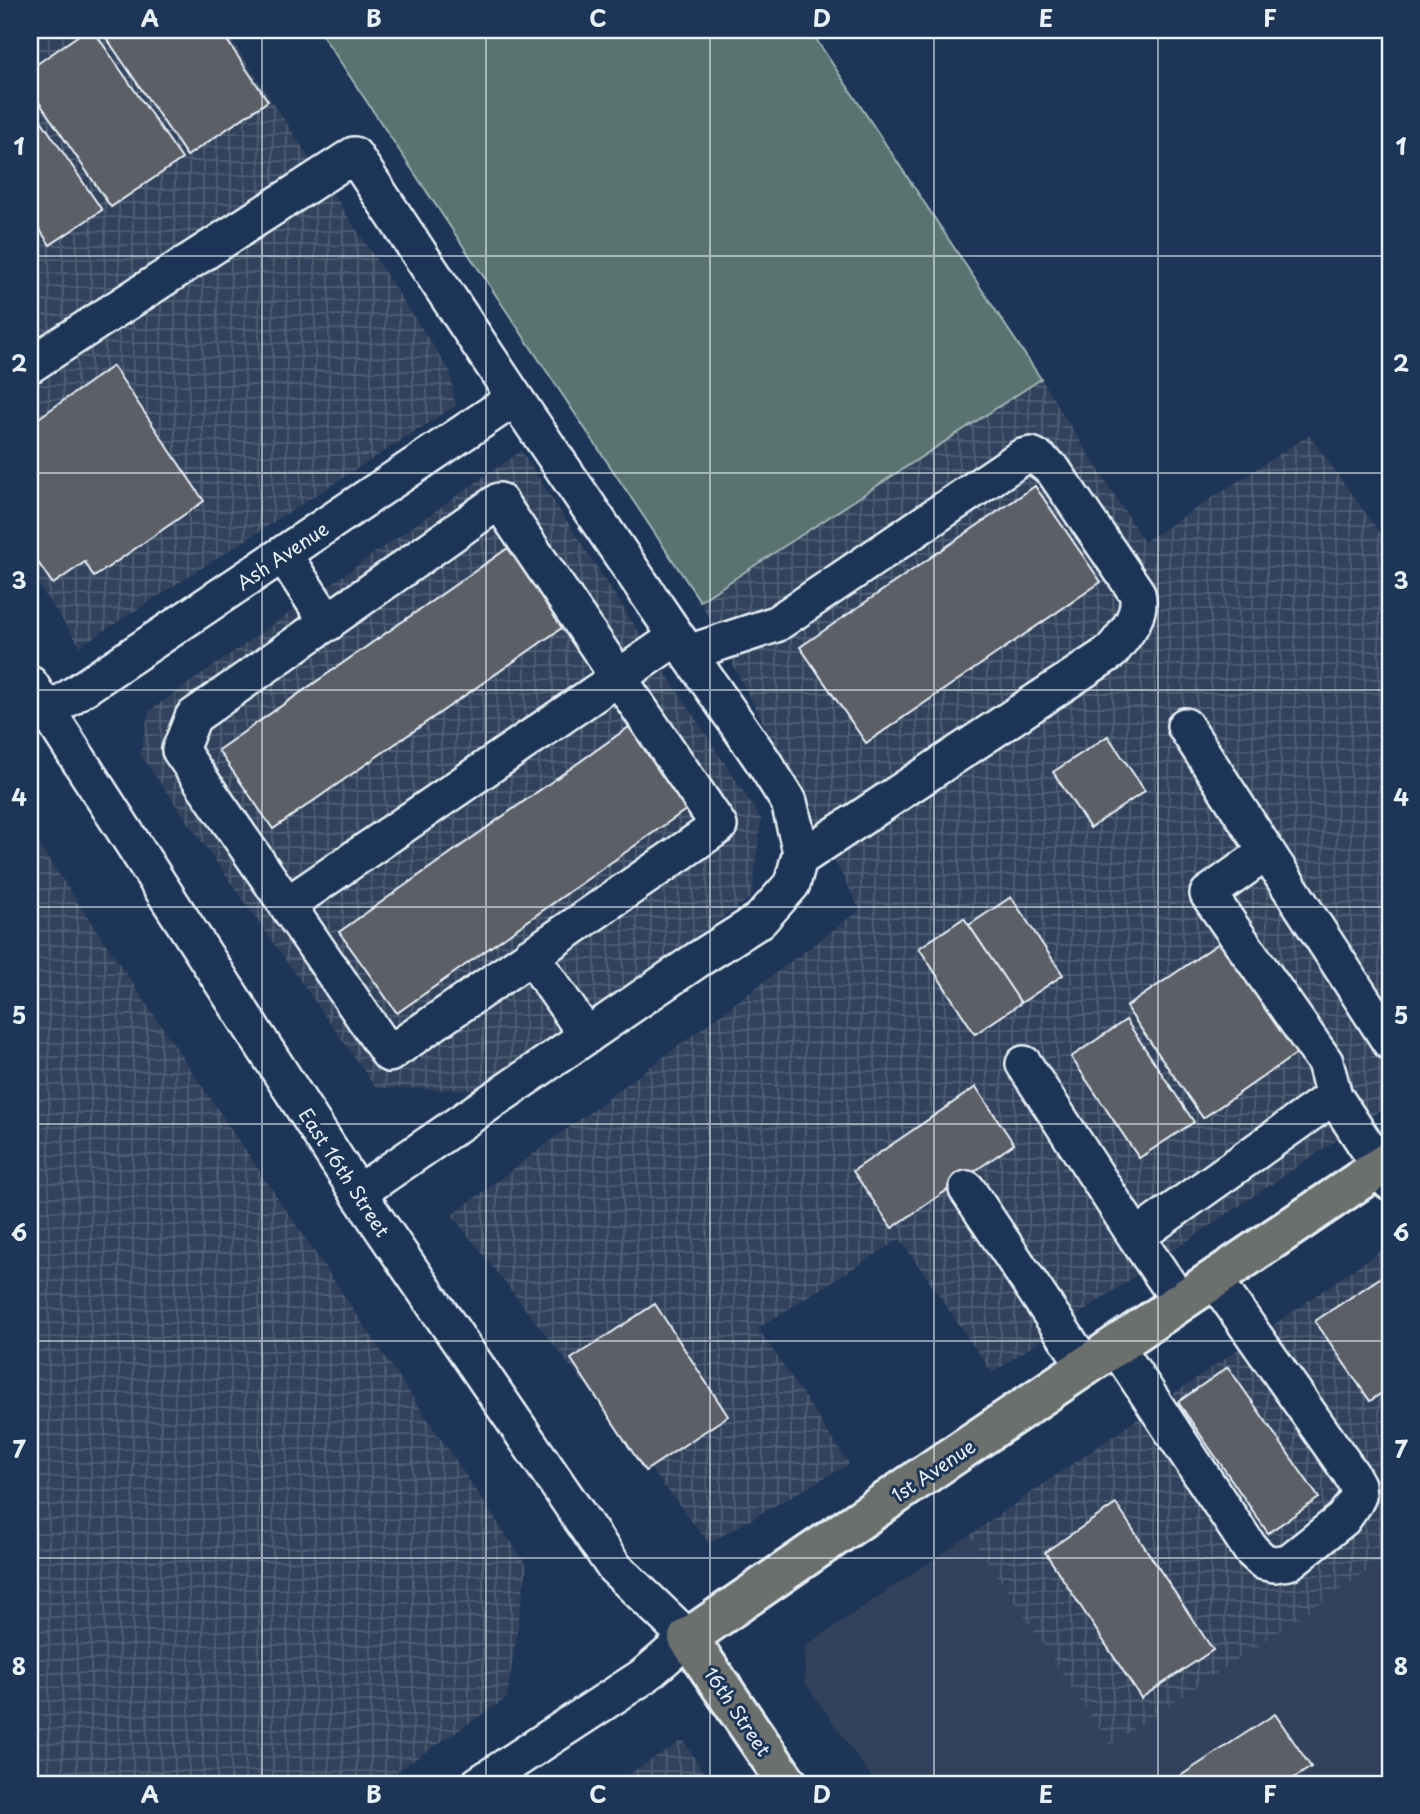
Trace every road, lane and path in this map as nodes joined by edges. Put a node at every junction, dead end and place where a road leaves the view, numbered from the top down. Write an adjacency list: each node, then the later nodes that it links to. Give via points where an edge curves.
1 (30, 365): 2 (street, via 354,155)
2 (515, 398): 3 (street, Ash Avenue); 5 (street)
3 (283, 554): 4 (street); 7 (street, Ash Avenue)
4 (328, 623): 6 (street, via 499,502); 11 (street, via 193,717 180,750)
5 (683, 645): 6 (street); 10 (street, via 789,802); 10 (street, via 776,624 1031,455 1053,470 1137,593 1137,613 1111,652)
6 (618, 678): 11 (street); 12 (street, via 719,826)
7 (39, 698): 19 (street, East 16th Street)
8 (1185, 726): 9 (street)
9 (1267, 852): 14 (street); 16 (street, via 1208,894 1325,1062)
10 (799, 859): 13 (street, via 792,884 760,920)
11 (287, 905): 12 (street, via 389,1054)
12 (531, 955): 13 (street)
13 (587, 1036): 19 (street)
14 (1390, 1042)
15 (1024, 1064): 20 (street)
16 (1334, 1096): 17 (street); 20 (street)
17 (1387, 1170): 21 (main road, 1st Avenue)
18 (967, 1189): 23 (street)
19 (358, 1193): 24 (street, East 16th Street, via 614,1567)
20 (1136, 1237): 22 (street)
21 (1214, 1280): 22 (main road, 1st Avenue); 23 (street, via 1357,1485 1358,1496 1343,1519 1289,1562 1264,1562 1251,1550)
22 (1181, 1303): 23 (main road, 1st Avenue)
23 (1101, 1357): 24 (main road, 1st Avenue)
24 (688, 1638): 25 (street, 1st Avenue, via 645,1676); 26 (main road, 16th Street)
25 (479, 1784)
26 (788, 1784)

